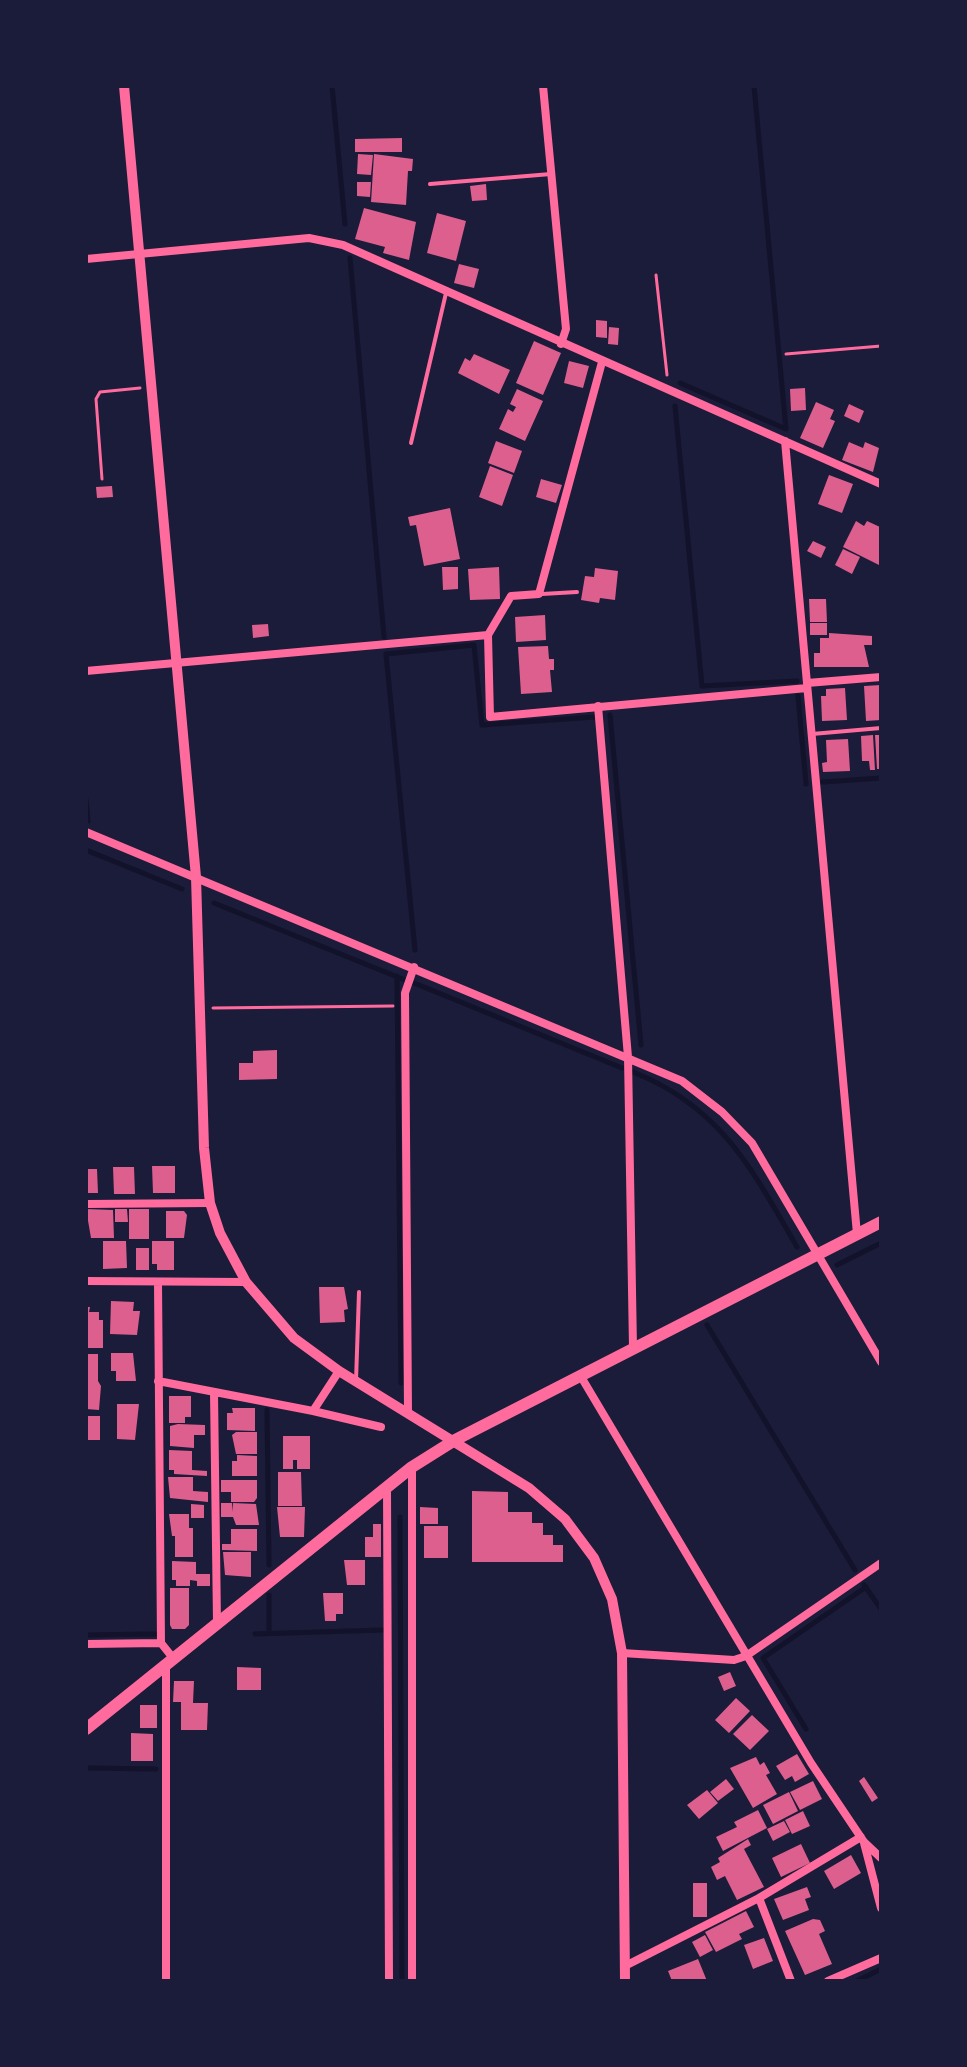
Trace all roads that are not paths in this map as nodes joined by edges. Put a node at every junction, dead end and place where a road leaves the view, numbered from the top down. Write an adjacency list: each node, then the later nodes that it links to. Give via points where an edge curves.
1 (124, 86): 5 (street)
2 (543, 86): 3 (street)
3 (551, 174): 4 (lane); 8 (street, via 566,329)
4 (430, 184)
5 (139, 254): 6 (street); 7 (street, via 309,238 343,245); 16 (street)
6 (86, 259)
7 (446, 293): 8 (street); 11 (lane)
8 (561, 344): 9 (street)
9 (602, 362): 10 (street); 14 (street)
10 (785, 441): 12 (street); 19 (street)
11 (411, 443)
12 (881, 484)
13 (577, 592): 14 (lane)
14 (539, 594): 15 (street, via 511,596)
15 (488, 635): 16 (street); 20 (street, via 490,717)
16 (179, 664): 17 (street); 24 (street)
17 (86, 671)
18 (881, 677): 19 (street)
19 (807, 685): 20 (street); 22 (street)
20 (598, 706): 26 (street)
21 (881, 728): 22 (lane)
22 (812, 734): 30 (street)
23 (86, 832): 24 (street)
24 (196, 877): 25 (street); 27 (street)
25 (414, 967): 26 (street); 44 (street, via 405,993)
26 (628, 1057): 31 (street, via 682,1081 752,1143); 36 (street)
27 (210, 1203): 28 (street); 34 (street)
28 (86, 1204)
29 (881, 1222): 30 (main road)
30 (857, 1234): 31 (main road)
31 (818, 1254): 36 (main road); 37 (street)
32 (86, 1281): 33 (street)
33 (158, 1282): 34 (street); 40 (street)
34 (246, 1282): 38 (street, via 294,1338)
35 (359, 1292): 41 (lane)
36 (633, 1348): 39 (main road)
37 (881, 1362)
38 (339, 1371): 41 (street); 43 (street)
39 (580, 1375): 46 (main road); 54 (street)
40 (158, 1381): 42 (street); 51 (street)
41 (356, 1381): 44 (street)
42 (214, 1392): 43 (street); 50 (street)
43 (313, 1411): 45 (street)
44 (408, 1412): 46 (street)
45 (381, 1427)
46 (455, 1440): 47 (main road); 53 (street, via 529,1488 565,1519 594,1558 612,1599)
47 (412, 1467): 48 (main road); 65 (street)
48 (387, 1486): 50 (main road); 64 (street)
49 (881, 1563): 54 (street)
50 (217, 1623): 55 (main road)
51 (161, 1643): 52 (street); 55 (street)
52 (86, 1644)
53 (622, 1653): 54 (street, via 734,1660); 62 (street)
54 (746, 1656): 57 (street)
55 (170, 1661): 56 (main road); 63 (street)
56 (86, 1729)
57 (863, 1840): 58 (street); 59 (street); 60 (street)
58 (881, 1858)
59 (759, 1898): 62 (street); 67 (street)
60 (881, 1908)
61 (881, 1958): 68 (street)
62 (625, 1966): 66 (street)
63 (166, 1981)
64 (389, 1981)
65 (412, 1981)
66 (625, 1981)
67 (791, 1981)
68 (828, 1981)

